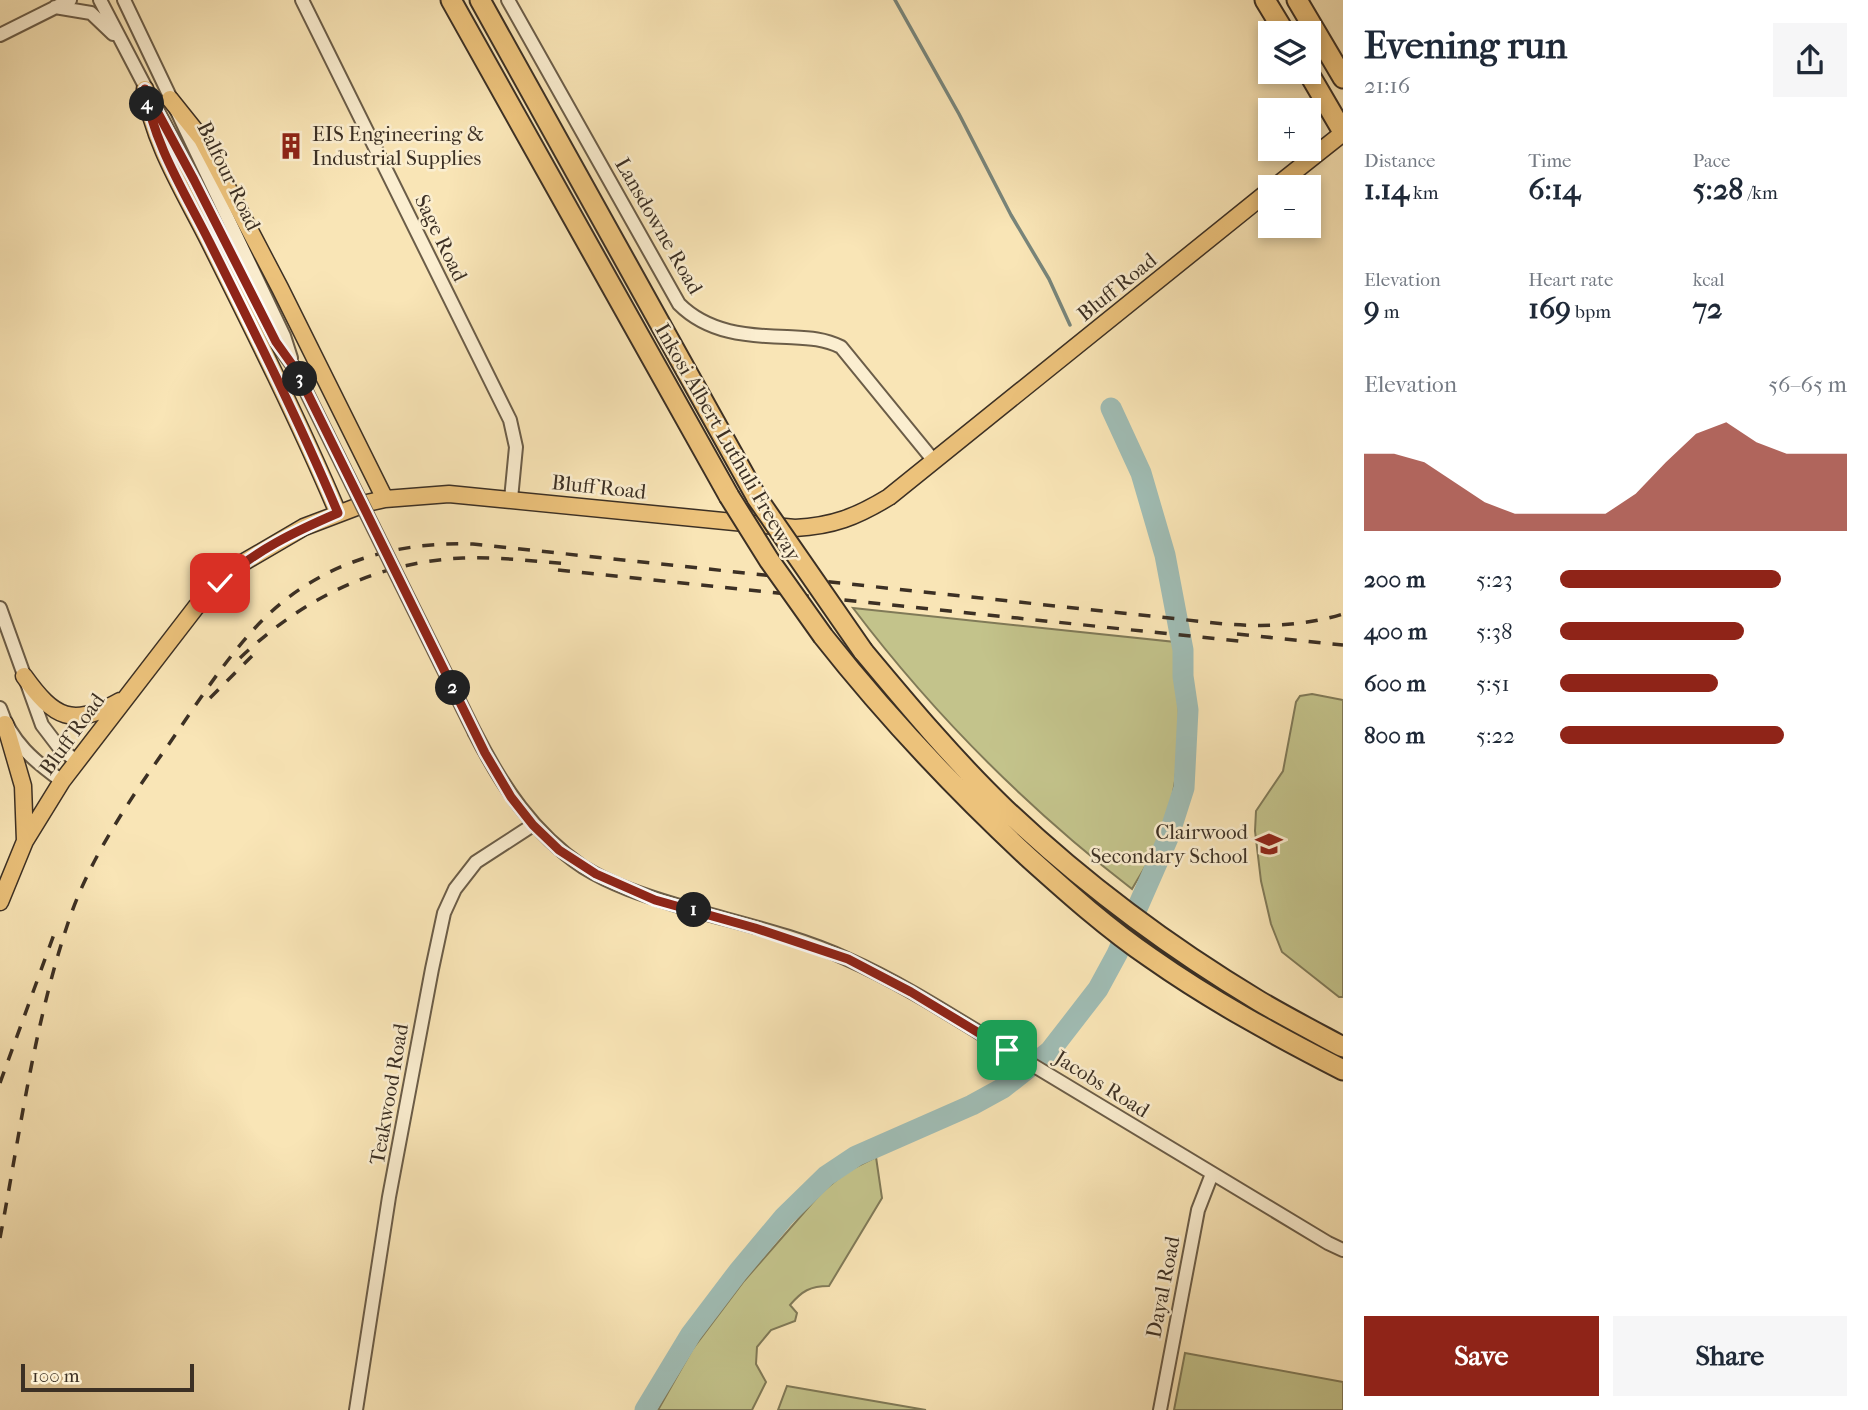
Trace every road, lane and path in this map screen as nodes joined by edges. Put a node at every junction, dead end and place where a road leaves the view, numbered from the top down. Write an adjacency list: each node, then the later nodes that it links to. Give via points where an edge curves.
1 (70, 0): 10 (street)
2 (100, 0): 13 (street, Balfour Road)
3 (124, 0): 17 (street, Balfour Road)
4 (302, 0): 24 (street, Sage Road, via 509,420 516,447)
5 (451, 0): 36 (highway, Inkosi Albert Luthuli Freeway, bridge, via 729,496 769,560 870,696 979,812 1109,926 1249,1021)
6 (480, 0): 35 (highway, Inkosi Albert Luthuli Freeway, bridge, via 757,498 863,651 1006,810 1121,906 1260,1001)
7 (508, 0): 22 (street, Lansdowne Road, via 679,304 706,325 724,330 820,338 841,347)
8 (1265, 0): 11 (highway)
9 (1297, 0): 14 (highway)
10 (55, 7): 12 (street); 13 (street, via 91,13)
11 (1278, 21)
12 (0, 35)
13 (125, 47): 16 (street, Balfour Road)
14 (1343, 78)
15 (1315, 84): 18 (highway)
16 (145, 89): 21 (street, Balfour Road); 25 (main road, via 148,110 172,169)
17 (170, 99): 21 (street, Balfour Road, via 284,336); 23 (main road, via 202,139)
18 (1343, 132): 19 (main road, Bluff Road)
19 (1290, 175)
20 (1258, 201): 22 (main road, Bluff Road)
21 (297, 374): 32 (street, Balfour Road, bridge, via 475,733 511,797)
22 (933, 461): 24 (main road, Bluff Road, via 889,498 844,521 821,527)
23 (385, 499): 24 (main road, Bluff Road, via 449,494); 25 (main road, Bluff Road)
24 (511, 499)
25 (338, 513): 28 (main road, Bluff Road, via 244,562 196,607)
26 (0, 608): 27 (street)
27 (24, 676): 28 (main road, via 49,707 64,714 97,714); 30 (street, via 42,725)
28 (125, 698): 30 (main road, Bluff Road)
29 (3, 716): 31 (street, via 17,743); 33 (main road, via 23,786)
30 (77, 762): 31 (main road, Bluff Road)
31 (62, 781): 33 (main road, Bluff Road)
32 (533, 825): 37 (street, Jacobs Road, via 559,850 615,884 848,959 911,992); 39 (street, Teakwood Road, via 477,862 455,889 444,913 389,1197)
33 (25, 841): 34 (main road, Bluff Road)
34 (0, 902)
35 (1343, 1047)
36 (1343, 1070)
37 (1212, 1174): 38 (street, Jacobs Road); 40 (street, Dayal Road, via 1198,1210)
38 (1343, 1250)
39 (356, 1410)
40 (1160, 1410)

